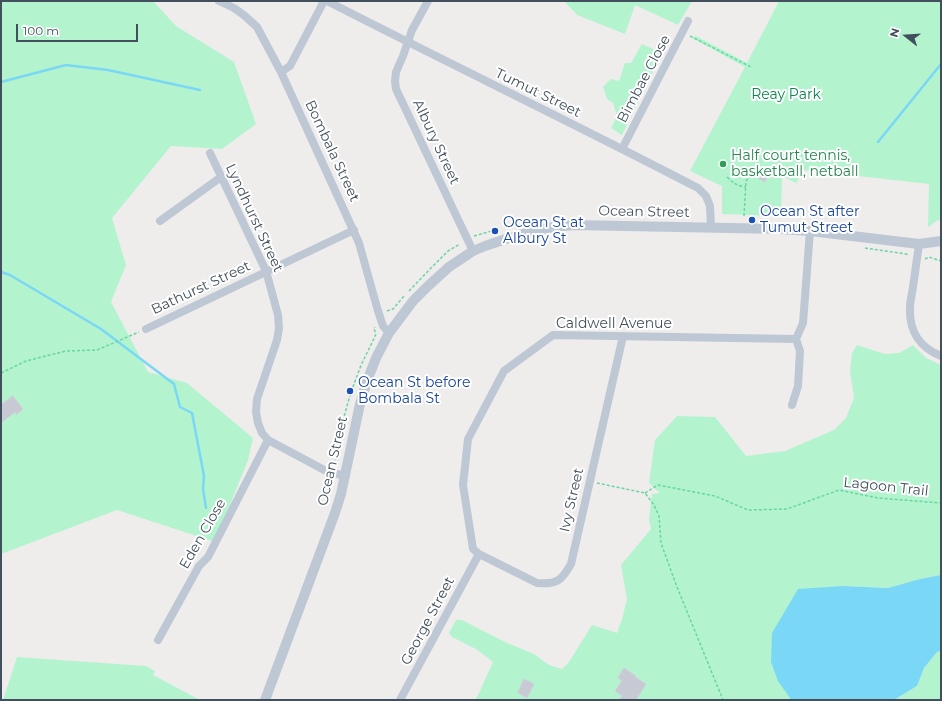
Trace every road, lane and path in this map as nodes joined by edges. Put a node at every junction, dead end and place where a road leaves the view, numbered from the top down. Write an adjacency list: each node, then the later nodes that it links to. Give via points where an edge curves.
1 (219, 1): 9 (street, Bombala Street, via 234,8 257,27)
2 (324, 1): 9 (street, via 290,66)
3 (328, 1): 7 (street, Tumut Street)
4 (428, 1): 7 (street, Albury Street)
5 (688, 21): 6 (street, Bimbae Close)
6 (683, 32): 8 (path); 10 (street, Bimbae Close)
7 (407, 42): 10 (street, Tumut Street); 23 (street, Albury Street, via 396,72 396,89)
8 (751, 67)
9 (281, 72): 19 (street, Bombala Street)
10 (622, 149): 18 (street, Tumut Street, via 698,188 706,196 710,206)
11 (210, 153): 14 (street, Lyndhurst Street)
12 (752, 174): 15 (path, via 746,181)
13 (727, 176): 15 (path, via 738,186)
14 (221, 177): 17 (street); 26 (street, Lyndhurst Street)
15 (746, 187): 16 (path)
16 (744, 216)
17 (160, 221)
18 (710, 227): 20 (street, Ocean Street); 23 (street, Ocean Street, via 553,227 506,239)
19 (354, 230): 26 (street, Bathurst Street); 28 (street, Bombala Street, via 378,312)
20 (810, 231): 22 (street, Ocean Street); 30 (street, via 803,323)
21 (941, 241): 22 (street, Ocean Street)
22 (919, 244): 31 (street, via 910,309 911,323 914,334 922,344 932,353)
23 (473, 251): 28 (street, Ocean Street, via 449,267 428,286)
24 (921, 259): 25 (path, via 929,257)
25 (941, 261)
26 (266, 272): 27 (street, Bathurst Street); 34 (street, Lyndhurst Street, via 279,328 257,399 258,423)
27 (146, 329): 32 (path, via 97,350 66,351 26,361)
28 (389, 333): 35 (street, Ocean Street, via 376,358 360,404)
29 (623, 336): 30 (street, Caldwell Avenue); 36 (street, Ivy Street); 39 (street, Caldwell Avenue, via 552,335 504,371 468,439 463,486 473,549)
30 (796, 339): 33 (street, via 800,351 798,386)
31 (941, 356)
32 (1, 373)
33 (792, 405)
34 (268, 440): 35 (street, via 328,472); 40 (street, Eden Close, via 208,556 199,566)
35 (346, 476): 41 (street, Ocean Street, via 342,494)
36 (590, 481): 37 (path); 39 (street, Ivy Street, via 571,564 564,576 556,582 537,583)
37 (645, 493): 38 (path, Lagoon Trail, via 658,485 715,496 748,510 787,509 839,490 878,498); 43 (path, via 659,516 661,543)
38 (941, 503)
39 (479, 554): 42 (street, George Street)
40 (158, 640)
41 (265, 700)
42 (400, 700)
43 (723, 700)

